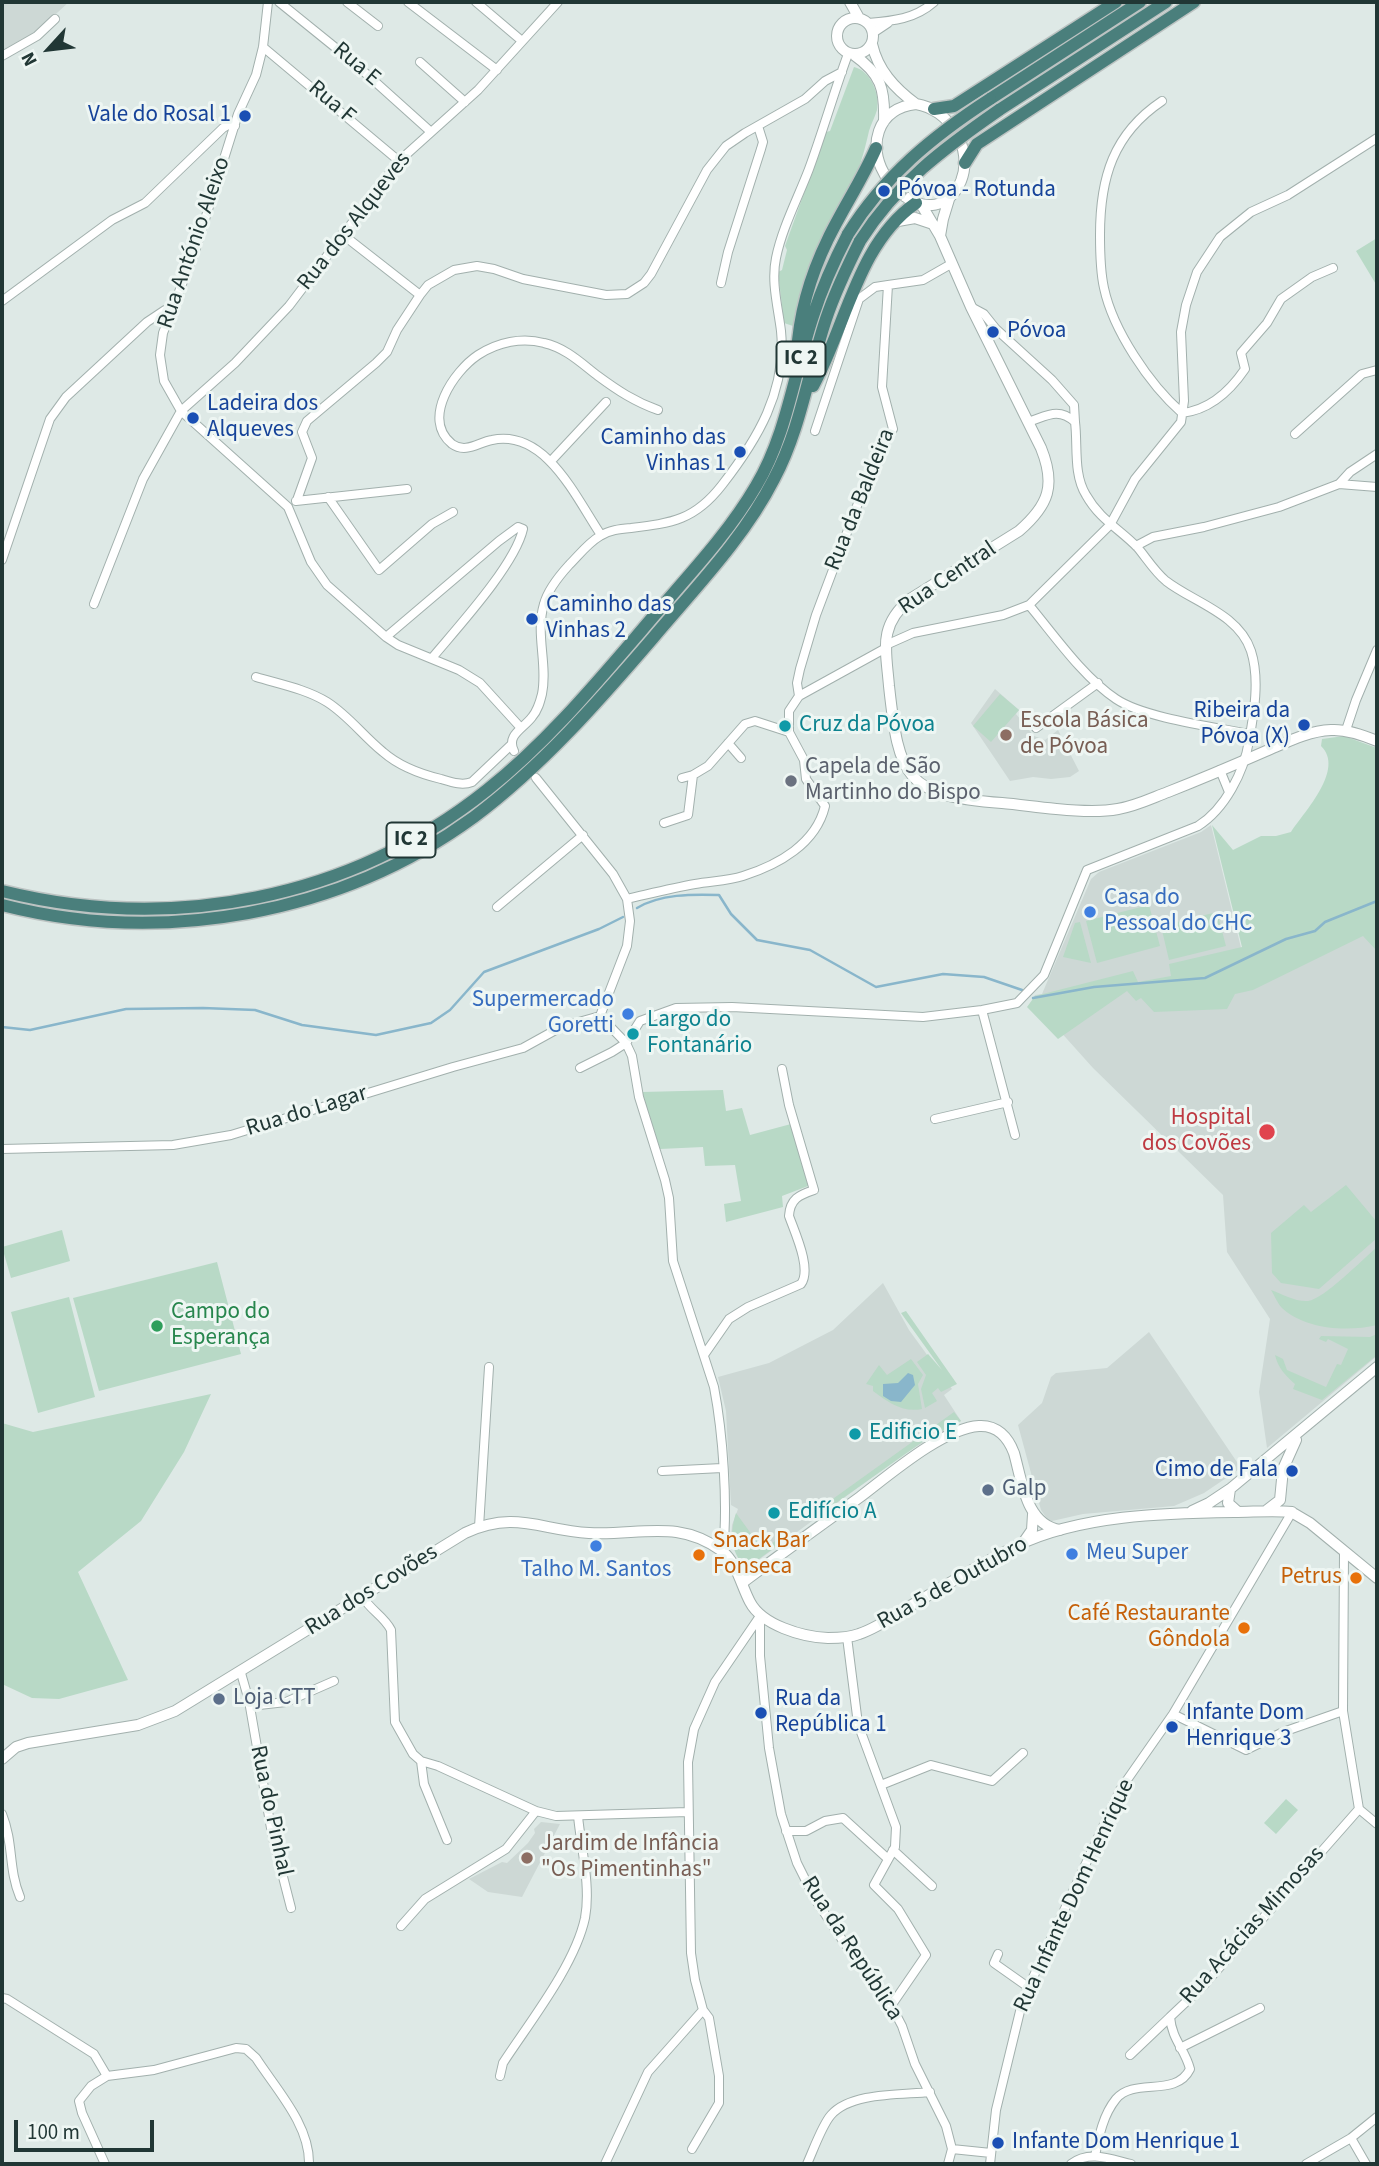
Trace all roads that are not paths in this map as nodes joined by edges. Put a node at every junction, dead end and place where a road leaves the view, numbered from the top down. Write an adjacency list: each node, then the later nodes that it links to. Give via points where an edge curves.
1 (268, 2): 17 (street, Rua António Aleixo)
2 (279, 2): 30 (street, Rua E)
3 (347, 2): 14 (street)
4 (408, 2): 21 (street)
5 (476, 2): 16 (street)
6 (558, 2): 16 (street, Rua dos Alqueves)
7 (850, 2): 15 (street)
8 (934, 2): 15 (street, via 916,15)
9 (1116, 2): 26 (highway, via 954,106)
10 (1140, 2): 50 (highway, IC 2, bridge, via 990,99 907,160 876,194 832,265)
11 (1166, 2): 52 (highway, IC 2, bridge, via 999,110 912,176 875,218 841,279)
12 (1194, 2): 34 (highway, via 977,144)
13 (55, 19): 19 (street, via 37,36)
14 (378, 26)
15 (864, 28): 18 (street, via 865,52); 18 (street, via 840,25 836,35 839,46); 25 (street, via 891,83)
16 (522, 41): 21 (street, Rua dos Alqueves)
17 (263, 47): 28 (street, Rua António Aleixo); 33 (street, Rua F)
18 (851, 54): 22 (street); 27 (street, via 866,64 880,83)
19 (2, 56)
20 (420, 62): 24 (street)
21 (496, 70): 24 (street, Rua dos Alqueves)
22 (842, 72): 29 (street); 70 (street, via 776,255 781,360 778,382 758,435 721,486 696,511 668,523)
23 (1162, 102): 55 (street, via 1134,125 1110,162 1100,211 1100,260 1113,316 1137,358)
24 (465, 103): 30 (street, Rua dos Alqueves)
25 (916, 104): 26 (street); 27 (street, via 897,109)
26 (934, 109): 34 (street, via 955,131)
27 (884, 121): 32 (street)
28 (235, 126): 46 (street, via 223,128 145,203 112,220); 48 (street, Rua António Aleixo)
29 (758, 126): 43 (street, via 763,142); 45 (street, via 726,146 707,170 651,274 627,294 606,295 477,267 454,270)
30 (431, 132): 33 (street, Rua dos Alqueves)
31 (1377, 138): 55 (street, via 1288,195 1251,212 1220,237 1197,272 1186,305 1181,332)
32 (876, 148): 36 (street, via 879,165 891,185); 50 (highway, via 828,238 809,286 798,327)
33 (399, 161): 39 (street, Rua dos Alqueves)
34 (965, 163): 35 (street)
35 (951, 196): 36 (street, via 937,203); 40 (street)
36 (919, 203): 37 (highway); 38 (street, Rua Central)
37 (895, 223): 38 (street, via 915,218); 52 (highway, via 848,299 824,367)
38 (933, 224): 40 (street, Rua Central)
39 (342, 234): 45 (street); 54 (street, Rua dos Alqueves, via 289,306)
40 (940, 236): 41 (street, Rua Central)
41 (951, 264): 44 (street, via 923,280); 47 (street, Rua Central)
42 (1333, 268): 55 (street, via 1282,299 1241,353 1245,369 1232,387 1193,412)
43 (721, 283)
44 (888, 285): 58 (street, via 875,287 859,299); 81 (street, Rua da Baldeira, via 882,387 893,429 875,458 816,615 797,682)
45 (420, 295): 66 (street, via 387,352 307,421 302,432 312,458)
46 (2, 301)
47 (971, 307): 56 (street, Rua Central); 57 (street, via 984,314 1052,380 1074,405)
48 (170, 312): 54 (street, Rua António Aleixo, via 163,332 161,369); 72 (street, via 165,310 147,322 66,397 50,419)
49 (1377, 370): 59 (street, via 1362,374)
50 (796, 378): 100 (highway, IC 2, via 770,459 733,520 553,730 487,790 432,829 312,883 219,905 177,909 76,906)
51 (606, 402): 61 (street)
52 (803, 405): 102 (highway, IC 2, via 775,479 725,553 544,757 506,792 443,837 317,897 222,918 131,923 75,919)
53 (658, 410): 61 (street, via 623,394 573,356 545,343 512,341 479,354 446,392 440,406 444,434 460,448 493,439 524,442)
54 (181, 411): 67 (street); 73 (street, Rua dos Alqueves, via 143,479)
55 (1182, 413): 69 (street, via 1181,422 1135,479)
56 (1028, 422): 57 (street, via 1060,412); 76 (street, Rua Central, via 1049,479 1041,508 1019,531 902,606 889,623)
57 (1075, 422): 69 (street, via 1081,485)
58 (815, 431)
59 (1295, 434)
60 (1377, 454): 62 (street)
61 (551, 461): 70 (street)
62 (1339, 484): 63 (street); 71 (street, via 1279,507 1153,537)
63 (1377, 487)
64 (407, 489): 65 (street)
65 (328, 498): 66 (street); 68 (street, via 379,570 432,524)
66 (297, 500): 67 (street)
67 (288, 507): 75 (street, via 327,585)
68 (453, 512)
69 (1110, 525): 71 (street); 74 (street)
70 (601, 535): 83 (street, via 558,577 545,601 540,621 543,690 537,710)
71 (1136, 546): 88 (street, via 1165,580 1236,627 1251,649 1256,680)
72 (2, 560)
73 (94, 604)
74 (1029, 604): 76 (street, via 1003,615 913,633); 80 (street)
75 (386, 637): 78 (street); 78 (street, via 499,541 518,527 523,529 509,561)
76 (886, 647): 81 (street); 93 (street, Rua Central, via 897,748 917,782 947,797 1116,810)
77 (1377, 650): 86 (street)
78 (432, 658): 83 (street, via 480,683)
79 (256, 677): 83 (street, via 323,699 384,753 449,782 472,782 512,748 513,737)
80 (1098, 684): 84 (street); 88 (street, via 1139,710)
81 (799, 696): 82 (street)
82 (789, 711): 85 (street); 87 (street)
83 (521, 728)
84 (1036, 728)
85 (776, 729): 87 (street); 90 (street, via 751,722 739,728)
86 (1346, 730): 89 (street); 92 (street, Rua Central, via 1308,733)
87 (789, 732): 101 (street, via 804,760 806,779 825,806 806,841 785,858 742,877)
88 (1250, 734): 92 (street)
89 (1377, 741)
90 (728, 743): 91 (street); 94 (street)
91 (741, 758)
92 (1246, 759): 93 (street, Rua Central); 97 (street)
93 (1220, 771): 97 (street)
94 (693, 775): 96 (street); 98 (street, via 688,815)
95 (536, 778): 99 (street)
96 (682, 778)
97 (1229, 792): 104 (street, via 1215,813 1198,826 1087,870 1044,975 1017,1003)
98 (664, 824)
99 (583, 835): 101 (street); 103 (street)
100 (2, 891)
101 (627, 899): 105 (street, via 627,946)
102 (2, 905)
103 (498, 907)
104 (982, 1010): 106 (street, via 889,1017 676,1008 640,1021); 109 (street)
105 (600, 1016): 106 (street); 112 (street, Rua do Lagar, via 561,1027 523,1048 231,1135 173,1145)
106 (626, 1042): 107 (street); 113 (street, via 666,1180 673,1261)
107 (580, 1068)
108 (782, 1069): 113 (street, via 814,1190 799,1195 789,1216 805,1278 729,1319)
109 (1007, 1101): 110 (street); 111 (street)
110 (935, 1119)
111 (1015, 1135)
112 (2, 1149)
113 (704, 1355): 118 (street, via 715,1387)
114 (489, 1367): 128 (street)
115 (1377, 1367): 116 (street)
116 (1301, 1431): 117 (street); 120 (street)
117 (1264, 1462): 120 (street); 121 (street)
118 (722, 1468): 119 (street); 131 (street)
119 (662, 1471)
120 (1283, 1473): 122 (street)
121 (1230, 1489): 124 (street, via 1228,1503); 125 (street, Rua 5 de Outubro)
122 (1282, 1492): 123 (street, via 1278,1503); 126 (street)
123 (1265, 1511): 124 (street); 126 (street)
124 (1238, 1512): 125 (street, Rua 5 de Outubro)
125 (1188, 1513): 129 (street, Rua 5 de Outubro)
126 (1293, 1513): 132 (street); 142 (street, Rua Infante Dom Henrique)
127 (1033, 1514): 129 (street, via 1044,1525); 130 (street, via 1032,1530); 134 (street, via 1010,1440 992,1427 979,1426 929,1447)
128 (479, 1527): 131 (street, Rua dos Covões, via 518,1521 590,1533 671,1529); 135 (street, Rua dos Covões)
129 (1060, 1530): 130 (street, Rua 5 de Outubro)
130 (1023, 1543): 137 (street, Rua 5 de Outubro, via 873,1628)
131 (723, 1552): 134 (street)
132 (1344, 1552): 133 (street); 141 (street)
133 (1377, 1578)
134 (742, 1583): 136 (street)
135 (363, 1597): 138 (street, Rua dos Covões); 145 (street, via 391,1630 395,1722)
136 (760, 1616): 137 (street, Rua 5 de Outubro, via 795,1632); 149 (street, via 715,1682 694,1729 688,1762); 153 (street, Rua da República, via 769,1748)
137 (847, 1637): 146 (street, via 859,1724)
138 (241, 1673): 140 (street, Rua do Pinhal); 144 (street, Rua dos Covões, via 156,1720 28,1743)
139 (334, 1681): 140 (street, via 286,1702)
140 (250, 1706): 159 (street, Rua do Pinhal, via 272,1834)
141 (1343, 1711): 142 (street, via 1246,1750); 147 (street)
142 (1173, 1714): 162 (street, Rua Infante Dom Henrique, via 1120,1790)
143 (1023, 1754): 146 (street, via 992,1781 931,1765)
144 (2, 1759)
145 (421, 1761): 148 (street); 154 (street, via 424,1784)
146 (881, 1785): 155 (street, via 896,1827)
147 (1359, 1809): 152 (street); 167 (street, Rua Acácias Mimosas, via 1204,1985)
148 (536, 1811): 151 (street); 160 (street, via 506,1849 425,1899)
149 (688, 1812): 151 (street); 166 (street, via 691,1953)
150 (2, 1814): 158 (street, via 10,1841 11,1873)
151 (578, 1816): 171 (street, via 585,1918 561,1973 503,2063)
152 (1377, 1824)
153 (786, 1831): 156 (street, via 806,1831 843,1818); 164 (street, Rua da República, via 815,1899)
154 (447, 1840)
155 (893, 1850): 156 (street); 157 (street)
156 (888, 1859): 164 (street, via 874,1885 898,1909 926,1955)
157 (932, 1886)
158 (20, 1897)
159 (291, 1908)
160 (401, 1927)
161 (998, 1954): 162 (street, via 994,1963)
162 (1028, 1987): 177 (street, Rua Infante Dom Henrique, via 1014,2028)
163 (2, 1998): 170 (street, via 94,2054)
164 (891, 2006): 172 (street, Rua da República)
165 (1260, 2008): 168 (street)
166 (704, 2010): 175 (street, via 719,2076 719,2103); 181 (street, via 648,2072)
167 (1170, 2017): 168 (street, Rua Acácias Mimosas, via 1171,2032); 169 (street)
168 (1180, 2048): 178 (street, Rua Acácias Mimosas, via 1189,2063 1187,2075 1164,2087 1133,2090 1116,2099 1101,2126)
169 (1130, 2055)
170 (107, 2076): 179 (street, via 79,2101); 180 (street, via 246,2049 301,2128)
171 (500, 2076)
172 (930, 2092): 176 (street, Rua da República); 182 (street, via 847,2104 831,2115)
173 (1377, 2117): 174 (street)
174 (1351, 2138): 187 (street); 188 (street)
175 (692, 2149)
176 (952, 2149): 177 (street); 183 (street)
177 (991, 2153): 184 (street, Rua Infante Dom Henrique)
178 (1095, 2156): 185 (street); 186 (street)
179 (105, 2164)
180 (309, 2164)
181 (606, 2164)
182 (807, 2164)
183 (948, 2164)
184 (990, 2164)
185 (1071, 2164)
186 (1131, 2164)
187 (1306, 2164)
188 (1366, 2164)

